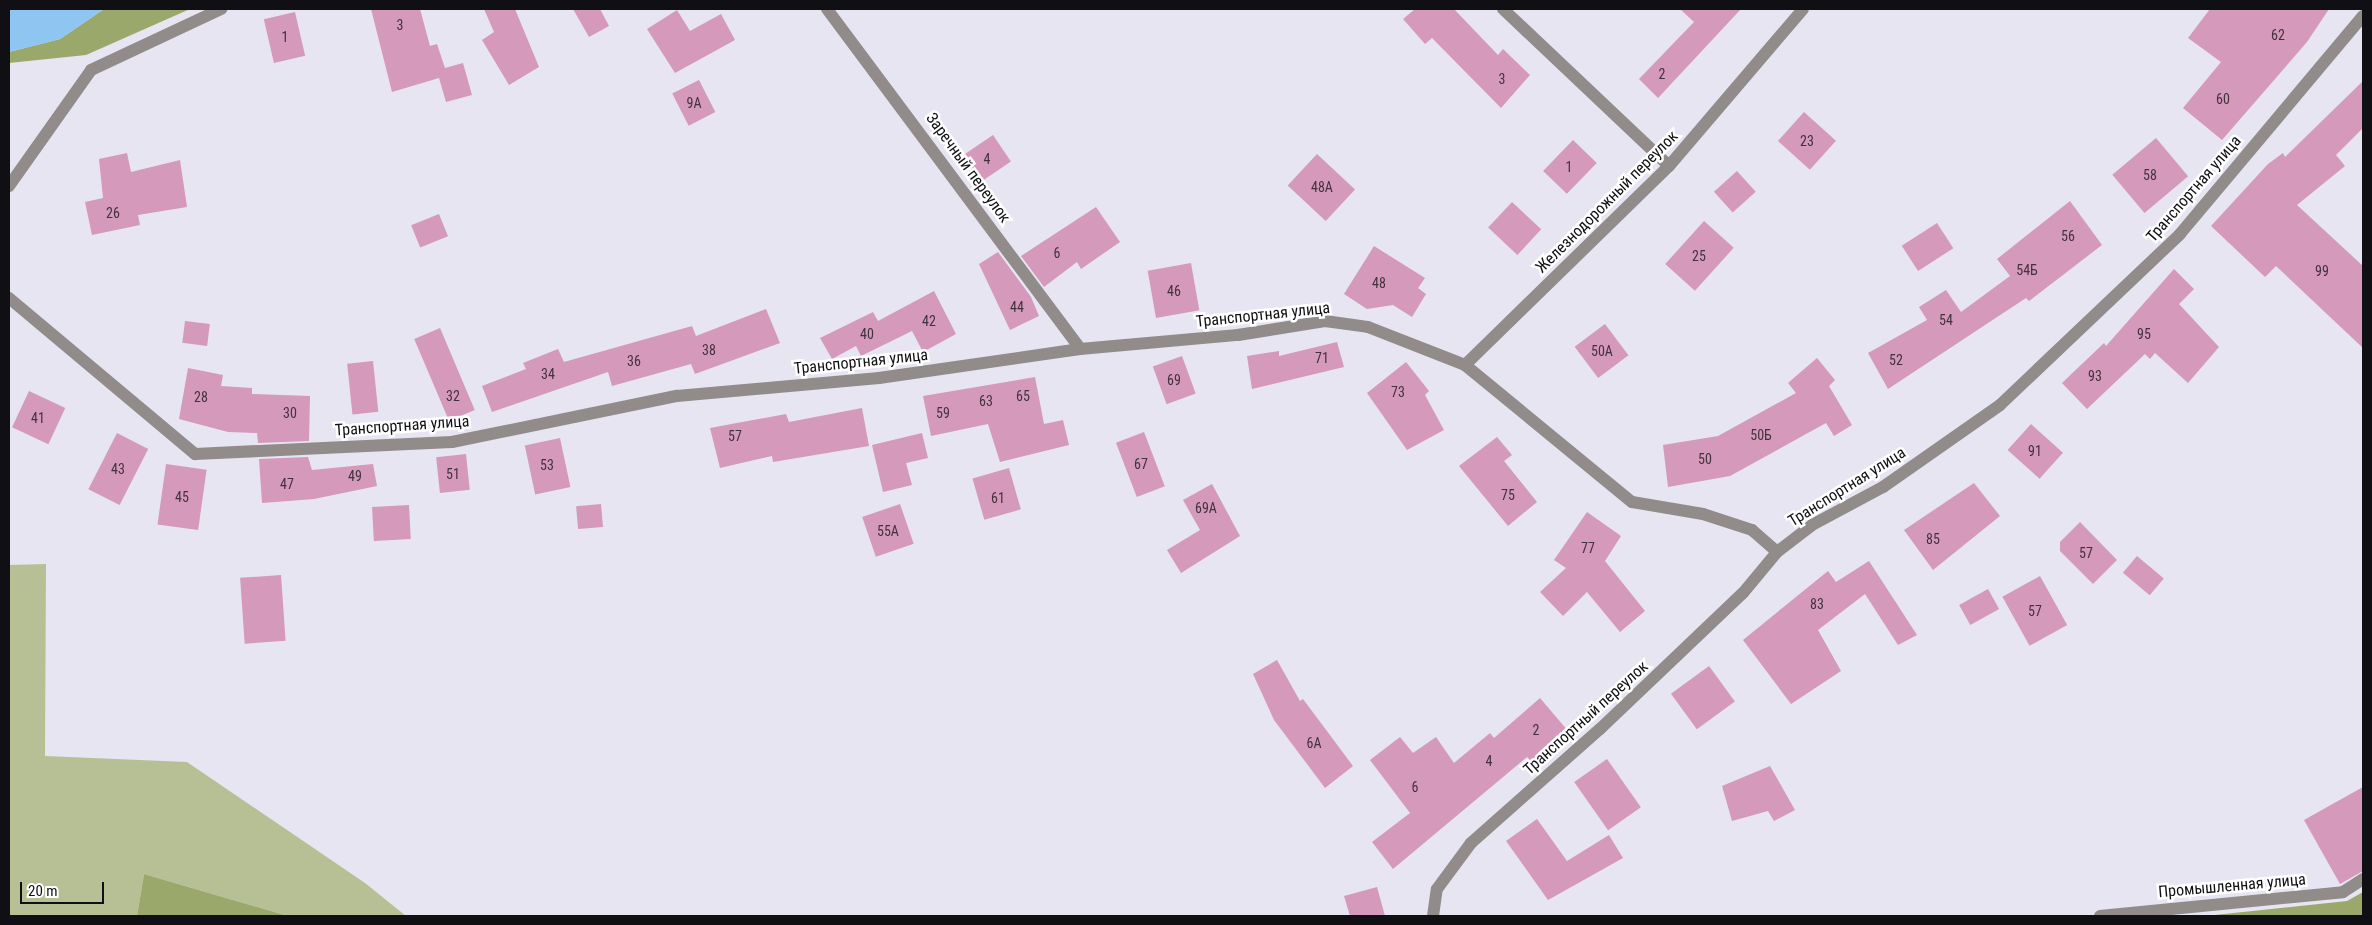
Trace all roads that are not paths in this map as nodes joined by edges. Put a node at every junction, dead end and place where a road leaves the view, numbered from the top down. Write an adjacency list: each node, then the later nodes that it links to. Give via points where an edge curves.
1 (221, 9): 7 (street, via 92,70)
2 (827, 9): 9 (street, Заречный переулок)
3 (1503, 9): 6 (street)
4 (1803, 9): 6 (street, Железнодорожный переулок)
5 (2363, 16): 11 (street, Транспортная улица, via 2180,234 2000,405 1883,487 1812,525)
6 (1669, 166): 10 (street, Железнодорожный переулок)
7 (9, 186)
8 (9, 298): 9 (street, Транспортная улица, via 195,454 452,442 676,396 879,378)
9 (1080, 349): 10 (street, Транспортная улица, via 1238,335 1325,321 1368,326)
10 (1465, 365): 11 (street, Транспортная улица, via 1632,502 1703,514 1752,530)
11 (1777, 552): 13 (street, Транспортный переулок, via 1743,593 1615,715 1471,843 1437,889)
12 (2363, 879): 14 (street, Промышленная улица, via 2343,892)
13 (1433, 916)
14 (2100, 916)

